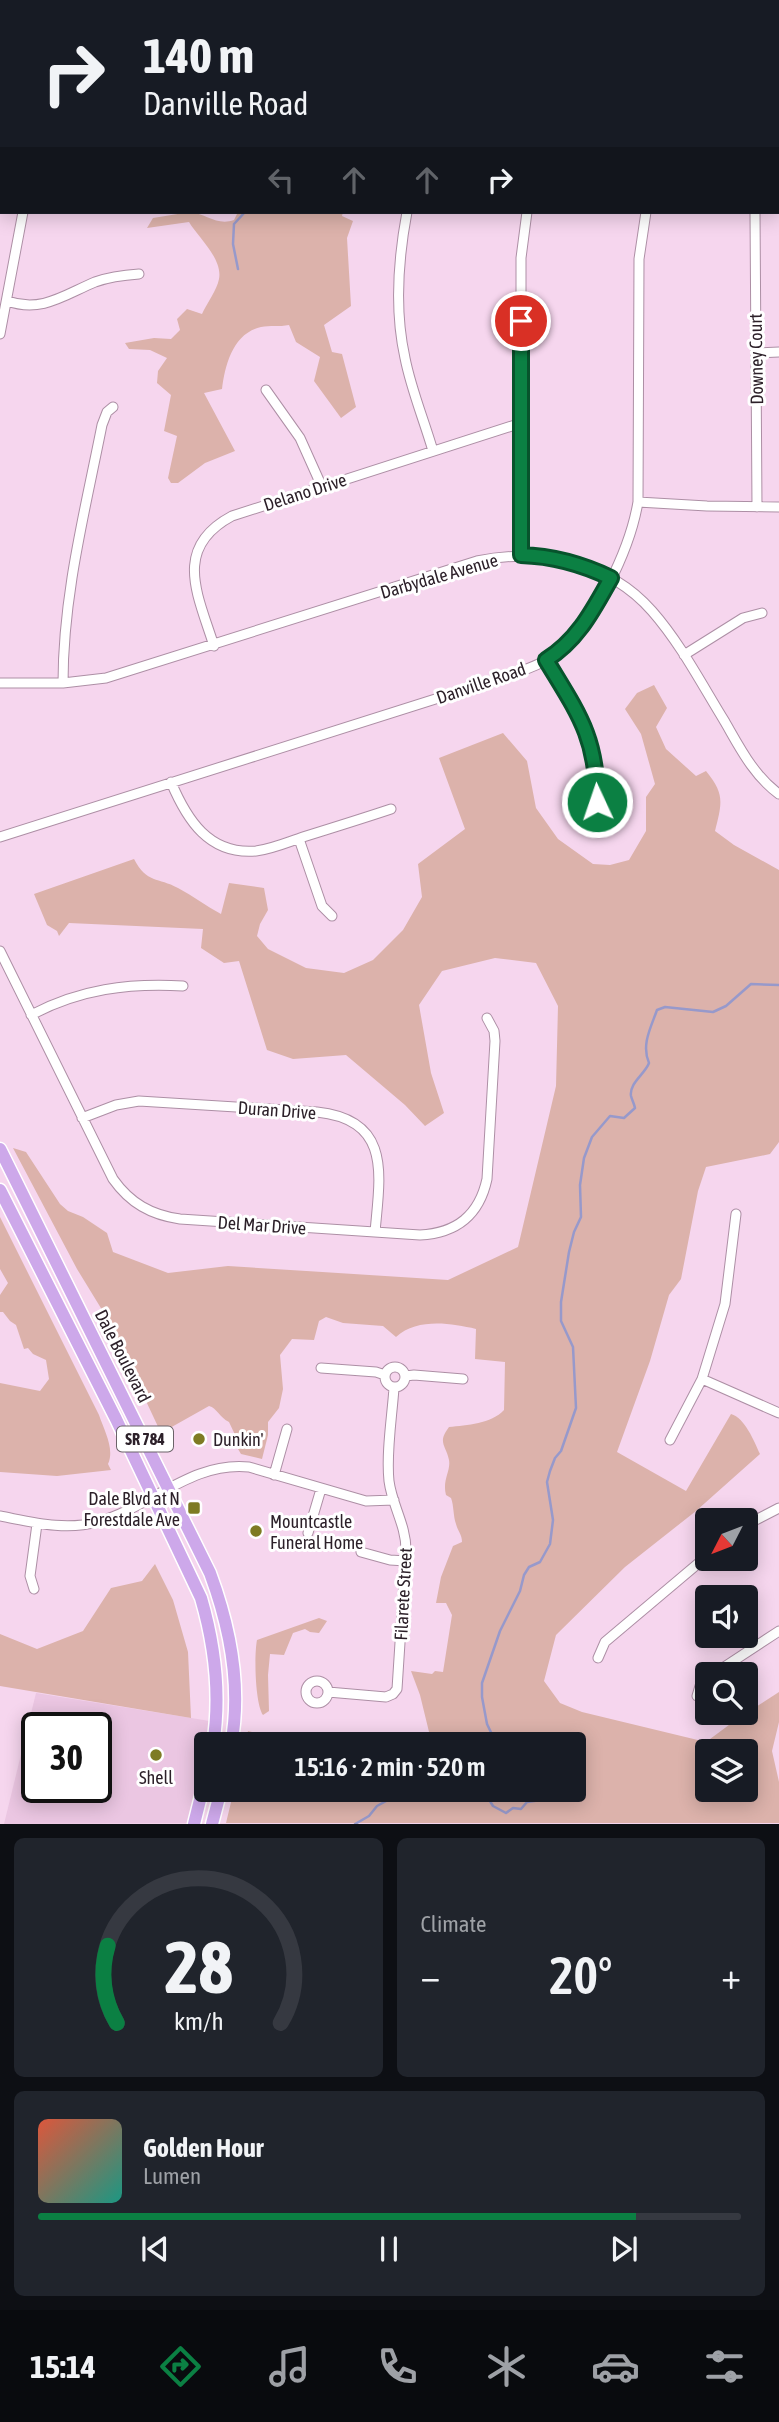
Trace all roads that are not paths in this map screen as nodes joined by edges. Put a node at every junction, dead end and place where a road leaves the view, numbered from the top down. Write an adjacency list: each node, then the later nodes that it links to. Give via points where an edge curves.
1 (23, 214): 7 (street)
2 (407, 214): 14 (street, via 399,263 401,336)
3 (527, 214): 13 (street, via 521,258)
4 (646, 214): 16 (street, Danville Road, via 639,259)
5 (755, 214): 10 (street, Downey Court)
6 (139, 274): 7 (street, via 103,279 44,305)
7 (7, 301): 8 (street)
8 (0, 334)
9 (779, 352): 10 (street)
10 (756, 353): 17 (street, Downey Court)
11 (266, 390): 15 (street, via 300,438)
12 (113, 407): 25 (street, via 102,425 70,583)
13 (522, 423): 14 (street, Delano Drive); 19 (street)
14 (433, 451): 15 (street, Delano Drive)
15 (322, 487): 22 (street, Delano Drive, via 232,516 214,526 202,541 194,579)
16 (638, 502): 17 (street); 20 (street, Danville Road, via 630,539)
17 (757, 507): 18 (street)
18 (779, 507)
19 (521, 555): 20 (street, Darbydale Avenue, via 575,563); 22 (street, Darbydale Avenue, via 477,561)
20 (611, 578): 23 (street, Darbydale Avenue, via 651,609); 24 (street, Danville Road, via 580,631)
21 (762, 613): 23 (street, via 743,618)
22 (214, 646): 25 (street, Darbydale Avenue, via 106,678)
23 (684, 655): 28 (street, Darbydale Avenue, via 751,765)
24 (546, 660): 27 (street, Danville Road); 29 (street, via 588,735)
25 (63, 682): 26 (street, Darbydale Avenue)
26 (0, 683)
27 (171, 782): 31 (street, Danville Road); 32 (street, via 189,819 205,836 224,846 259,850)
28 (779, 794)
29 (597, 802)
30 (391, 809): 32 (street)
31 (0, 837)
32 (299, 838): 33 (street, via 322,906)
33 (332, 916)
34 (0, 951): 36 (street, Del Mar Drive)
35 (183, 986): 36 (street, via 98,989)
36 (31, 1015): 38 (street, Del Mar Drive)
37 (487, 1018): 42 (street, Del Mar Drive, via 495,1041 487,1179 481,1200 462,1224 444,1232)
38 (82, 1118): 42 (street, Del Mar Drive, via 121,1189 158,1215); 42 (street, Duran Drive, via 139,1101 342,1116 366,1132 377,1152)
39 (0, 1149): 53 (main road, Dale Boulevard / SR 784)
40 (0, 1190): 55 (main road, Dale Boulevard / SR 784)
41 (736, 1214): 47 (street, via 724,1304)
42 (375, 1232)
43 (321, 1368): 44 (street)
44 (385, 1375): 45 (street, via 396,1367); 48 (street)
45 (406, 1376): 46 (street); 48 (street, via 403,1385)
46 (463, 1378)
47 (702, 1379): 49 (street); 51 (street)
48 (394, 1388): 56 (street, Filarete Street, via 389,1475)
49 (779, 1413)
50 (287, 1429): 52 (street)
51 (670, 1440)
52 (274, 1475): 53 (street, via 249,1467 223,1466); 54 (street)
53 (169, 1488): 55 (street); 71 (main road, Dale Boulevard / SR 784, via 210,1573 224,1616 233,1660)
54 (321, 1489): 56 (street, via 366,1501); 61 (street)
55 (153, 1496): 60 (street, via 97,1522); 70 (main road, Dale Boulevard / SR 784, via 207,1618 217,1694)
56 (394, 1500): 63 (street, Filarete Street, via 405,1535)
57 (779, 1508): 59 (street)
58 (0, 1516): 60 (street)
59 (758, 1519)
60 (37, 1524): 65 (street, via 30,1576)
61 (308, 1533)
62 (361, 1552): 63 (street)
63 (406, 1561): 69 (street, Filarete Street, via 396,1691 386,1697)
64 (695, 1566): 67 (street, via 605,1642)
65 (34, 1589)
66 (779, 1632): 68 (street)
67 (598, 1658)
68 (732, 1662)
69 (328, 1692)
70 (214, 1732)
71 (232, 1732)
72 (200, 1802): 74 (main road)
73 (218, 1802): 75 (main road)
74 (194, 1824)
75 (212, 1824)

